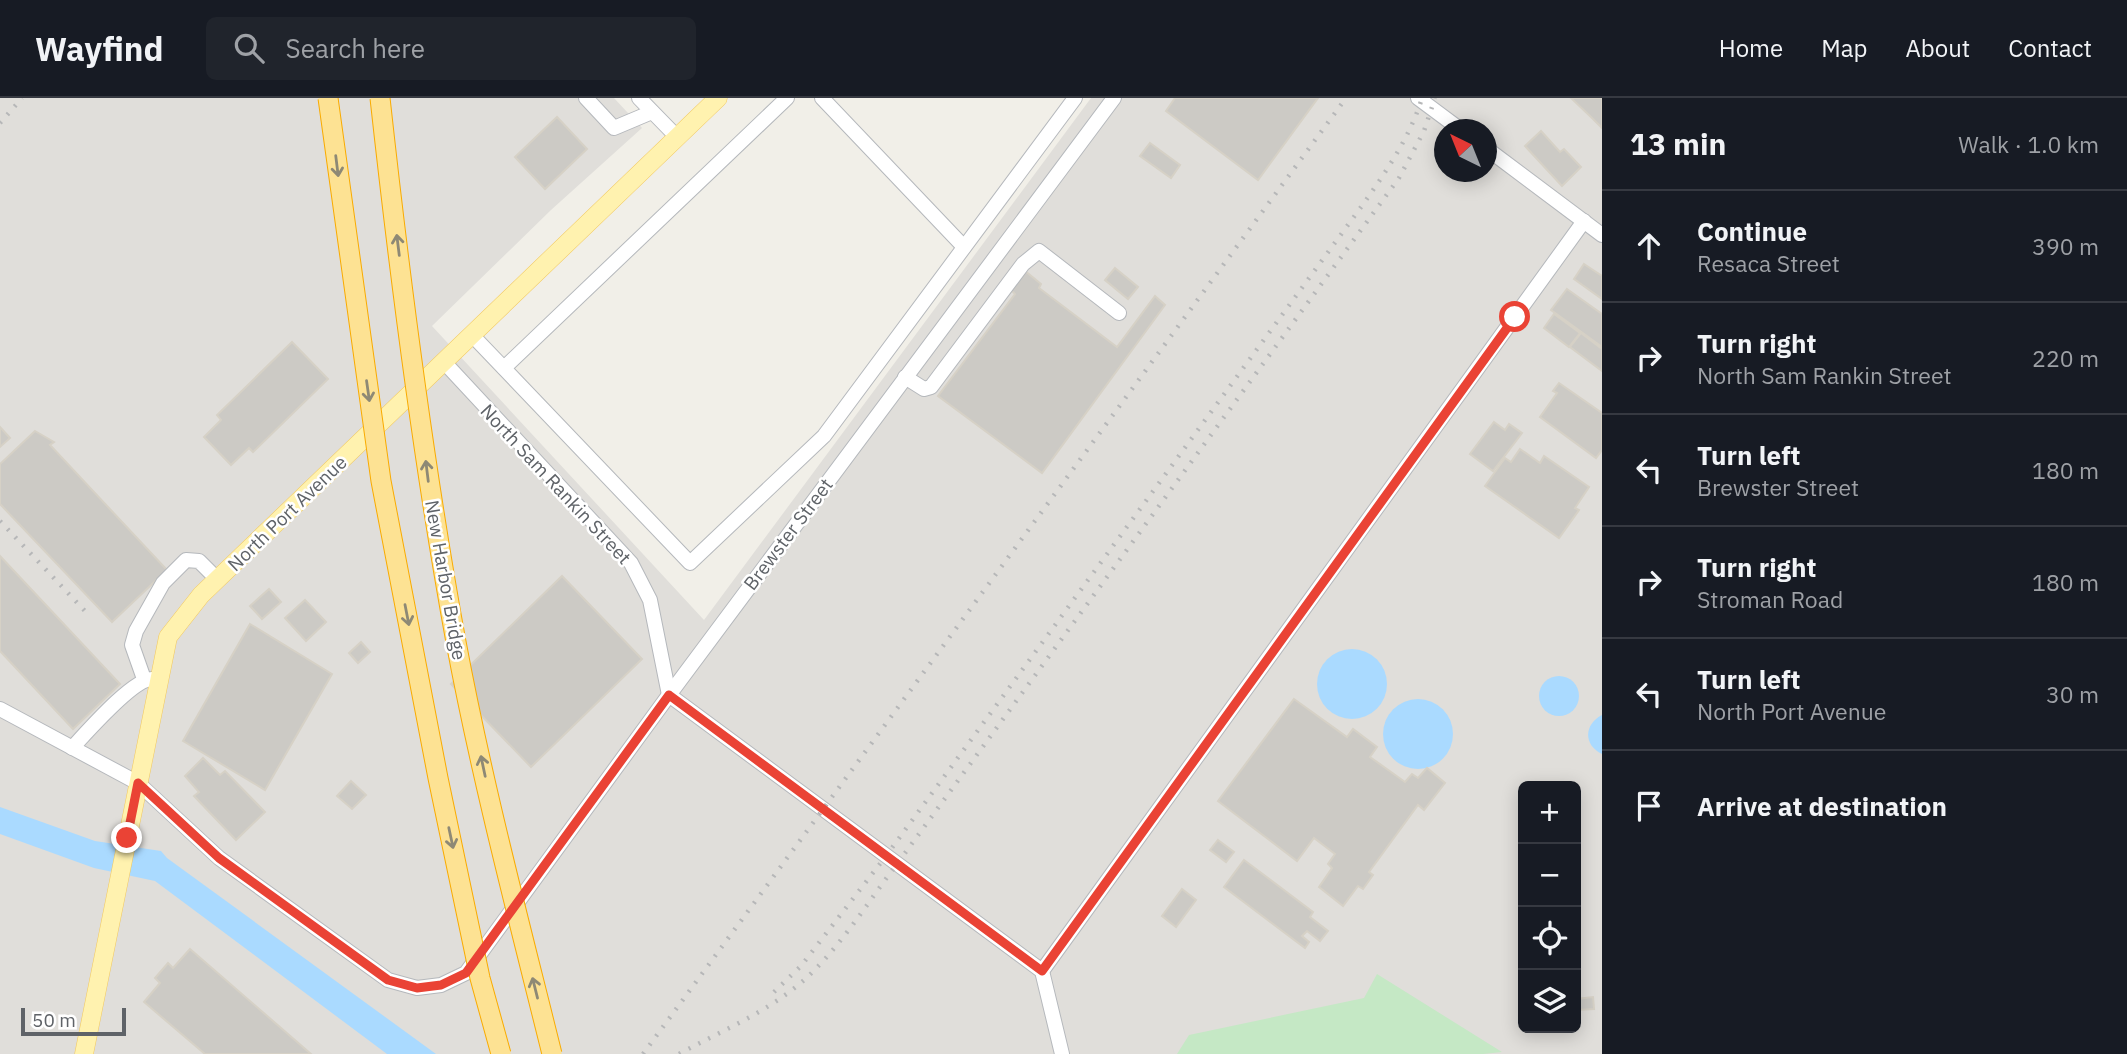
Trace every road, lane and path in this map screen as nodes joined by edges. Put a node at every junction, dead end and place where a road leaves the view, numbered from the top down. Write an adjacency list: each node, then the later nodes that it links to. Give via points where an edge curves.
1 (328, 98): 31 (highway, one-way to 31, bridge, via 382,481 438,778)
2 (380, 98): 32 (highway, New Harbor Bridge, one-way to 2, bridge, via 496,829 457,645 431,497)
3 (586, 98): 11 (street, via 614,128)
4 (639, 98): 11 (street)
5 (718, 98): 13 (main road, North Port Avenue)
6 (787, 98): 21 (street)
7 (822, 98): 17 (street)
8 (1075, 98): 17 (street)
9 (1114, 98): 22 (street, Brewster Street)
10 (1418, 98): 12 (street)
11 (652, 112): 13 (street)
12 (1446, 119)
13 (677, 137): 19 (main road, North Port Avenue)
14 (1497, 156): 15 (street)
15 (1584, 221): 16 (street); 29 (street)
16 (1602, 235)
17 (964, 247): 21 (street, via 824,436 690,563)
18 (1119, 313): 22 (street, via 1039,251 1023,264 931,387 924,389)
19 (472, 335): 20 (main road, North Port Avenue); 21 (street)
20 (444, 362): 23 (main road, North Port Avenue); 25 (street, North Sam Rankin Street, via 631,563 650,600)
21 (504, 368)
22 (905, 377): 25 (street, Brewster Street)
23 (217, 579): 24 (main road, North Port Avenue, via 168,637); 24 (street, via 199,561 186,560 163,583 132,645)
24 (152, 679): 27 (street, via 131,688); 28 (main road, North Port Avenue)
25 (669, 695): 28 (street, Brewster Street, via 466,973 441,985 417,988 388,980 219,858); 29 (street)
26 (0, 709): 27 (street)
27 (72, 747): 28 (street)
28 (138, 783): 30 (main road, North Port Avenue)
29 (1042, 971): 33 (street)
30 (84, 1054)
31 (501, 1054)
32 (552, 1054)
33 (1062, 1054)

